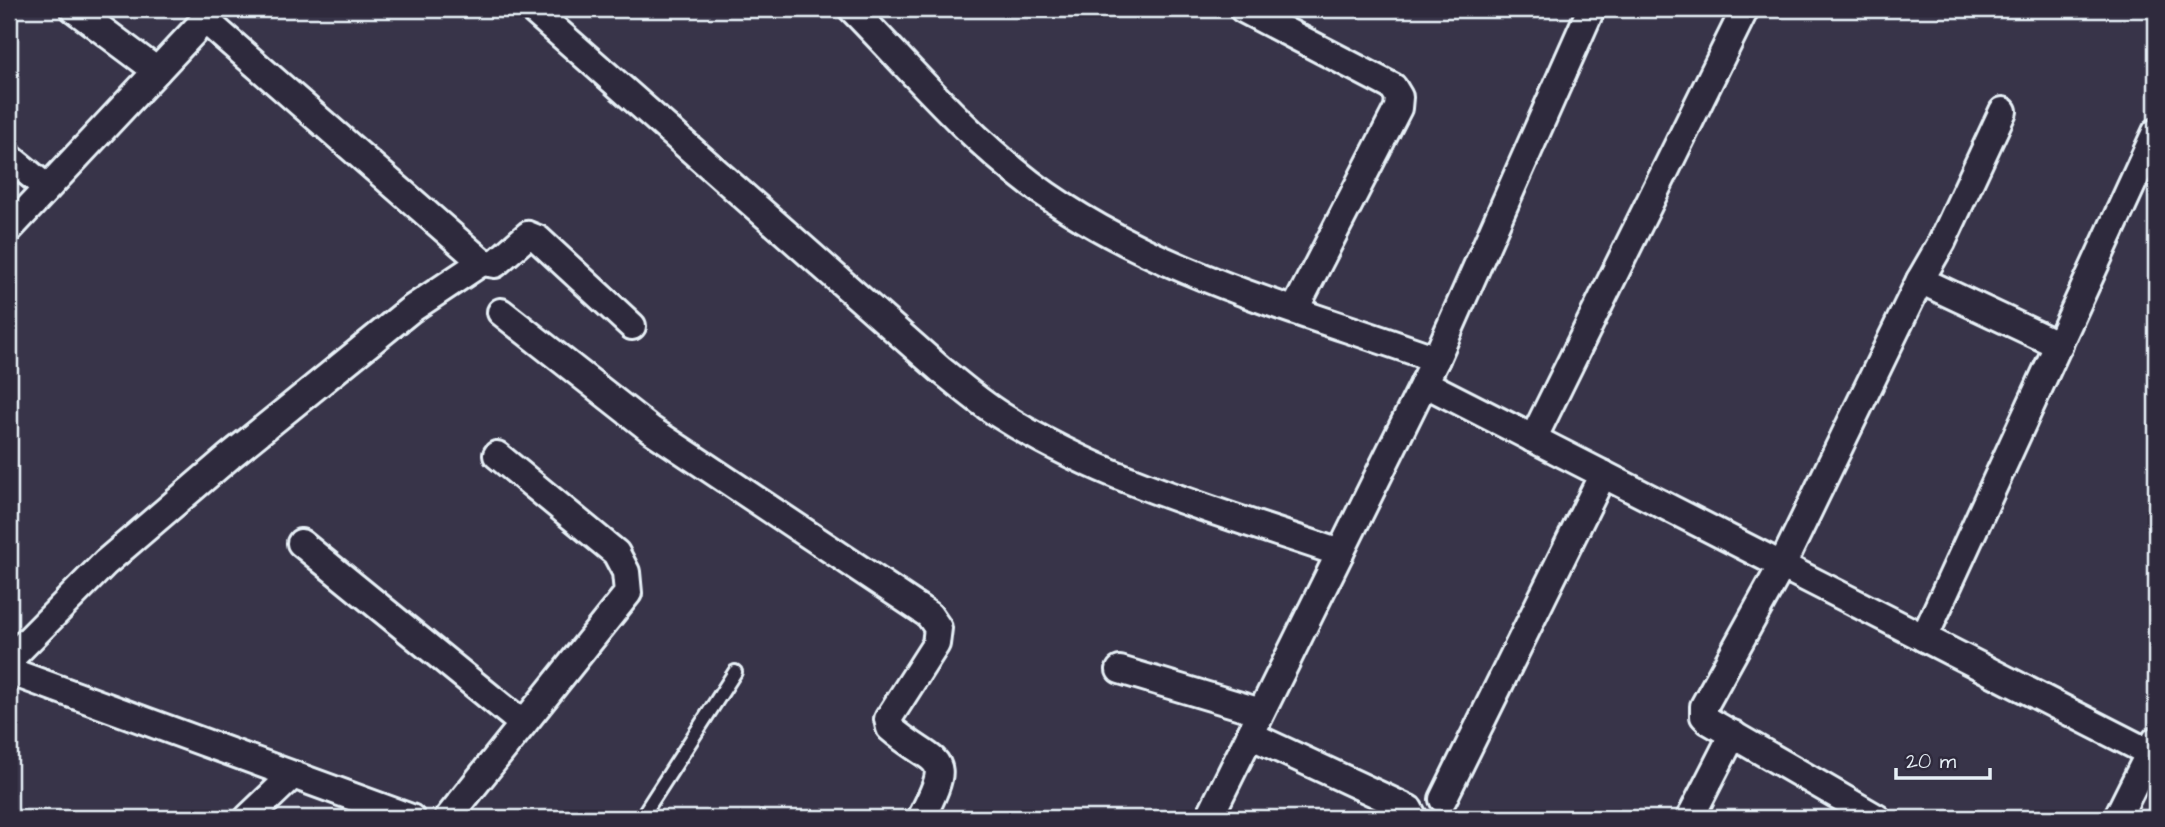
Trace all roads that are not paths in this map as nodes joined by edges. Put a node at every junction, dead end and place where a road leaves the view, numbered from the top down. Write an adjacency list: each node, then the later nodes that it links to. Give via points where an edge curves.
1 (74, 9): 8 (street)
2 (532, 9): 26 (street, via 930,361 999,415 1147,486)
3 (852, 9): 16 (street, via 989,149 1078,216 1171,264)
4 (1243, 9): 16 (street, via 1393,87 1399,97 1398,108)
5 (1591, 9): 20 (street)
6 (1745, 9): 22 (street)
7 (210, 14): 8 (street); 14 (street)
8 (157, 71): 12 (street)
9 (2003, 111): 15 (street)
10 (2156, 132): 19 (street)
11 (9, 157): 12 (street)
12 (47, 188): 13 (street)
13 (9, 229)
14 (482, 262): 18 (street, via 495,264 528,235 538,239); 29 (street, via 410,310 230,456 105,563)
15 (1920, 280): 19 (street); 27 (street)
16 (1295, 309): 20 (street)
17 (501, 312): 43 (street, via 650,429 929,615 938,628 936,644 888,719 890,728 936,759 940,768 939,784)
18 (632, 326)
19 (2059, 345): 28 (street)
20 (1436, 359): 21 (street)
21 (1424, 383): 22 (street); 26 (street)
22 (1533, 439): 24 (street)
23 (497, 455): 33 (street, via 616,553 626,572 628,593)
24 (1602, 474): 27 (street); 38 (street)
25 (301, 543): 33 (street)
26 (1340, 554): 34 (street)
27 (1782, 565): 28 (street); 35 (street, via 1704,706 1709,721)
28 (1924, 638): 36 (street)
29 (9, 660)
30 (1120, 670): 34 (street)
31 (9, 671): 37 (street)
32 (735, 672): 42 (lane)
33 (523, 724): 41 (street)
34 (1256, 724): 44 (street); 45 (street, via 1409,809)
35 (1733, 734): 46 (street); 47 (street)
36 (2153, 747): 48 (street)
37 (293, 775): 39 (street); 40 (street)
38 (1443, 799)
39 (248, 818)
40 (411, 818)
41 (448, 818)
42 (641, 818)
43 (920, 818)
44 (1209, 818)
45 (1414, 818)
46 (1690, 818)
47 (1877, 818)
48 (2117, 818)

